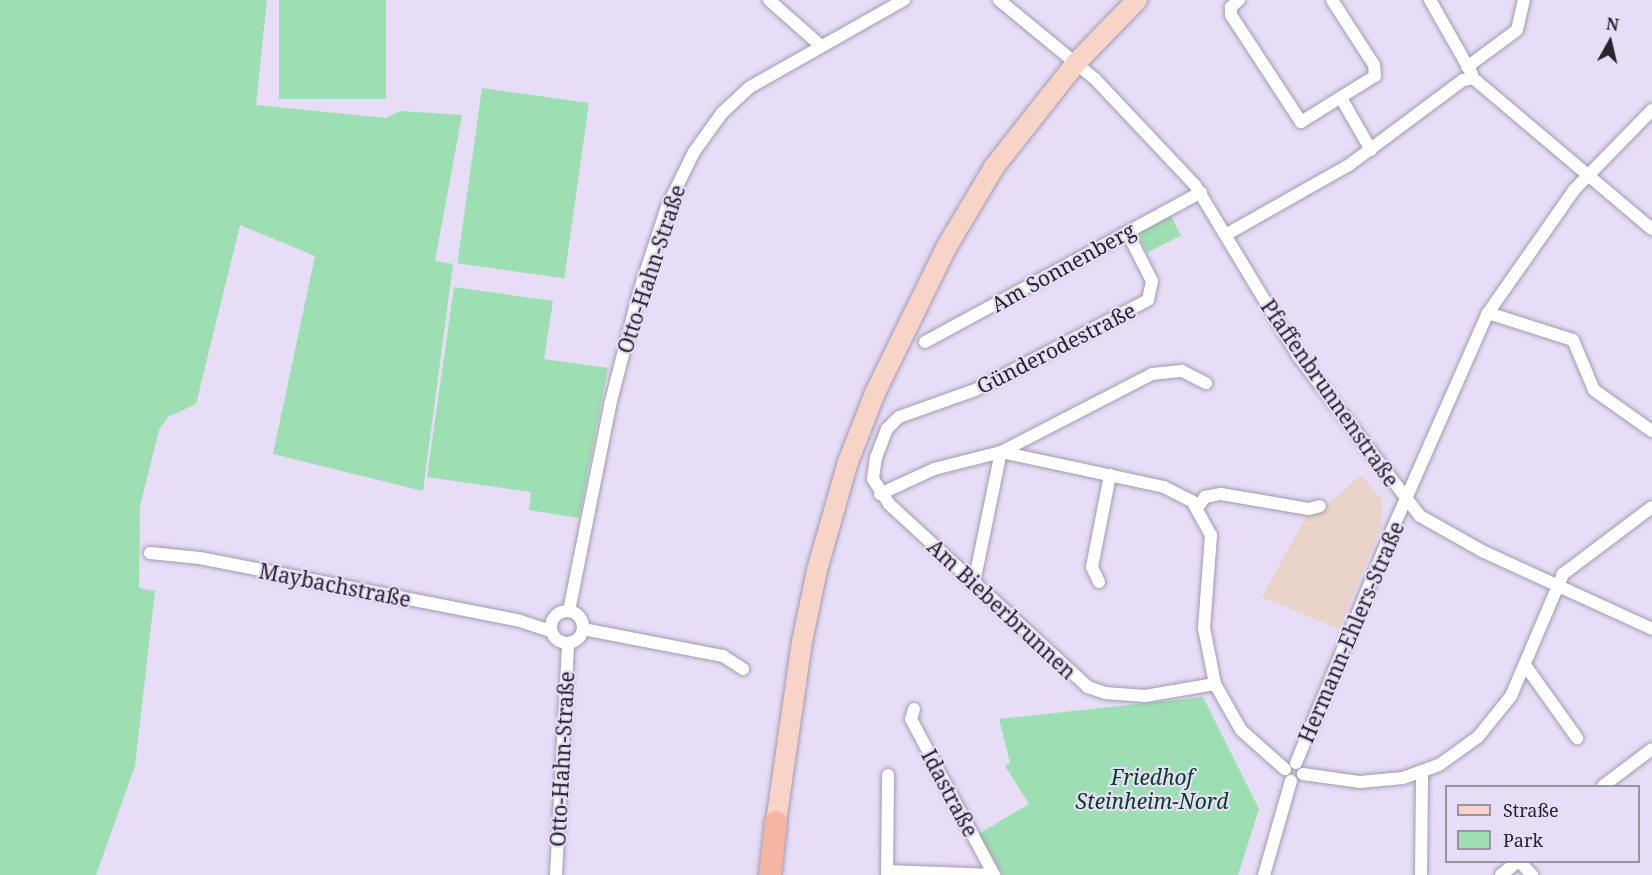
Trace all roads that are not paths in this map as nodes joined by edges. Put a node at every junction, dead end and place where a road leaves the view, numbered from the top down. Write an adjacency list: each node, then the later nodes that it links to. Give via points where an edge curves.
1 (769, 0): 9 (street)
2 (904, 0): 9 (street, Otto-Hahn-Straße)
3 (999, 0): 10 (street, Pfaffenbrunnenstraße)
4 (1137, 0): 10 (main road)
5 (1239, 0): 12 (street, via 1231,7 1231,15 1301,122)
6 (1332, 0): 12 (street, via 1375,70 1375,76)
7 (1430, 0): 11 (street)
8 (1524, 0): 11 (street, via 1516,30)
9 (821, 46): 35 (street, Otto-Hahn-Straße, via 740,95 711,128 678,180 653,248 617,374)
10 (1076, 63): 16 (street, Pfaffenbrunnenstraße); 52 (main road, via 974,199 915,307 848,462 825,538 802,642)
11 (1470, 73): 14 (street); 15 (street)
12 (1341, 98): 14 (street)
13 (1652, 110): 15 (street, Hermann-Ehlers-Straße)
14 (1371, 150): 19 (street)
15 (1588, 174): 17 (street); 20 (street, Hermann-Ehlers-Straße, via 1534,242)
16 (1201, 192): 18 (street, Am Sonnenberg); 19 (street, Pfaffenbrunnenstraße)
17 (1652, 229)
18 (1127, 232): 21 (street, Am Sonnenberg); 26 (street, Günderodestraße, via 1152,281 1148,300 975,390 892,422 873,468)
19 (1227, 234): 27 (street, Pfaffenbrunnenstraße, via 1298,356)
20 (1488, 314): 23 (street, via 1573,340 1594,390); 27 (street, Hermann-Ehlers-Straße)
21 (925, 342)
22 (1206, 383): 24 (street, via 1182,371 1152,374)
23 (1652, 430)
24 (1001, 452): 25 (street); 26 (street, via 934,469); 33 (street)
25 (1110, 475): 29 (street, via 1174,489); 32 (street, via 1092,567)
26 (880, 494): 33 (street, Am Bieberbrunnen)
27 (1407, 501): 34 (street, Pfaffenbrunnenstraße, via 1443,531); 46 (street, Hermann-Ehlers-Straße)
28 (1320, 506): 29 (street, via 1309,509 1215,494 1205,497)
29 (1198, 507): 42 (street, via 1211,542 1204,628)
30 (1652, 507): 34 (street, via 1570,567)
31 (150, 553): 36 (street, Maybachstraße, via 200,558)
32 (1099, 582)
33 (974, 583): 42 (street, Am Bieberbrunnen, via 1092,689 1145,696)
34 (1556, 586): 38 (street, Pfaffenbrunnenstraße); 40 (street)
35 (569, 611): 36 (street, via 559,613); 37 (street, via 578,615)
36 (552, 626): 39 (street, Otto-Hahn-Straße, via 557,640)
37 (584, 629): 39 (street, Otto-Hahn-Straße, via 580,638); 41 (street, via 723,656)
38 (1652, 629)
39 (568, 644): 56 (street, Otto-Hahn-Straße)
40 (1525, 665): 44 (street); 47 (street, via 1511,696 1492,722 1451,757)
41 (743, 669)
42 (1215, 684): 46 (street, via 1240,730)
43 (914, 709): 59 (street, Idastraße, via 911,719)
44 (1577, 738)
45 (1650, 754): 51 (street)
46 (1290, 766): 48 (street); 50 (street)
47 (1422, 772): 48 (street, via 1368,782); 61 (street)
48 (1303, 774): 50 (street, via 1299,780)
49 (888, 775): 55 (street)
50 (1290, 781): 60 (street)
51 (1604, 785)
52 (780, 822): 57 (highway); 58 (highway)
53 (1516, 863): 62 (street)
54 (1520, 863): 63 (street)
55 (887, 873): 59 (street)
56 (556, 875)
57 (770, 875)
58 (783, 875)
59 (994, 875)
60 (1264, 875)
61 (1421, 875)
62 (1501, 875)
63 (1532, 875)

